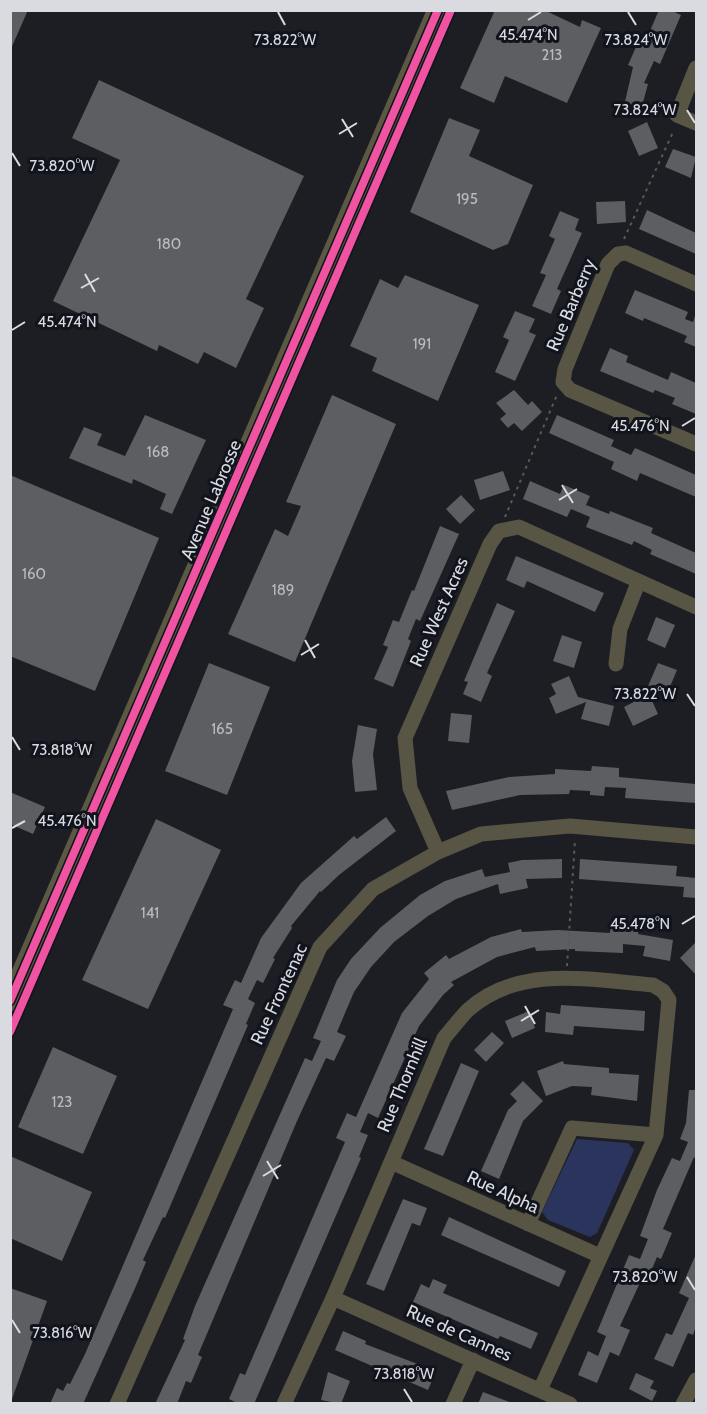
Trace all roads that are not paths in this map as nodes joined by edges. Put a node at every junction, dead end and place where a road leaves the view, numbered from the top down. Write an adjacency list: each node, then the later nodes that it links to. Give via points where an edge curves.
1 (438, 10): 11 (street, Avenue Labrosse)
2 (696, 68): 3 (street, via 677,115)
3 (696, 123)
4 (696, 284): 5 (street, Rue Barberry, via 626,253 618,254 608,264 563,382 570,390)
5 (696, 444)
6 (638, 583): 7 (street); 8 (street, via 620,629); 10 (street, Rue West Acres, via 519,527 499,531 405,738 410,788)
7 (696, 607)
8 (616, 664)
9 (696, 837): 10 (street, Rue Frontenac, via 576,828 481,834)
10 (438, 852): 20 (street, Rue Frontenac, via 373,890 320,947)
11 (10, 1001)
12 (656, 1135): 13 (street, Rue Thornhill, via 669,1000 663,991 653,985 540,977 502,988 469,1009 444,1038); 14 (street, via 572,1128); 15 (street, Rue Thornhill)
13 (391, 1162): 14 (street, Rue Alpha); 16 (street, Rue Thornhill)
14 (528, 1224): 15 (street, Rue Alpha)
15 (600, 1256): 19 (street, Rue Thornhill)
16 (333, 1298): 17 (street, Rue de Cannes); 21 (street, Rue Thornhill)
17 (473, 1360): 19 (street, Rue de Cannes); 22 (street)
18 (696, 1380): 24 (street)
19 (540, 1390): 23 (street, Rue de Cannes)
20 (117, 1404)
21 (284, 1404)
22 (453, 1404)
23 (570, 1404)
24 (683, 1404)

